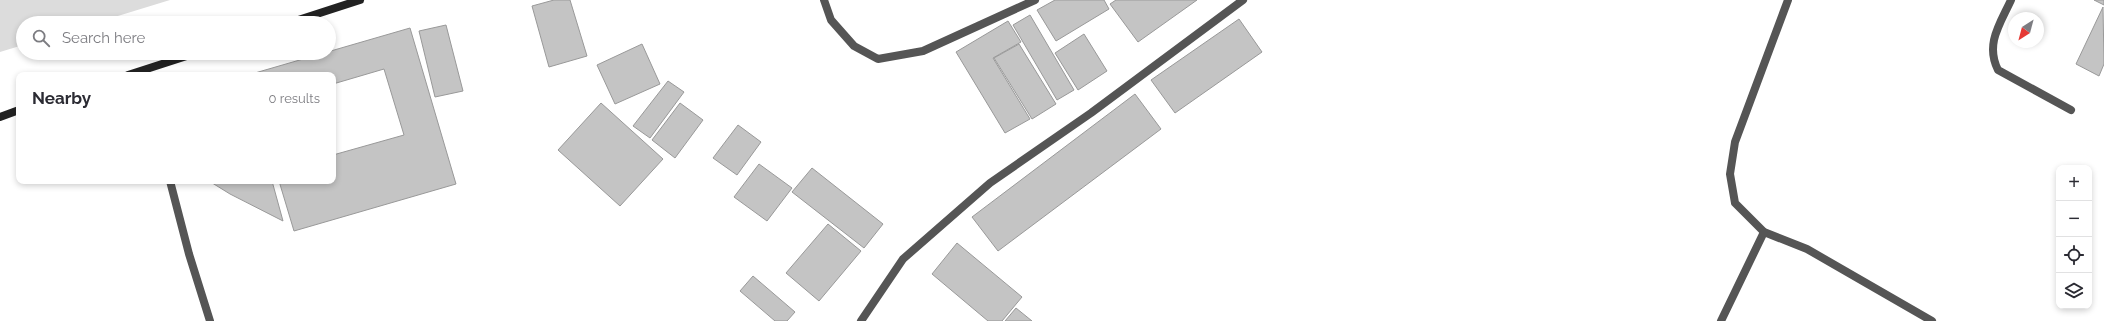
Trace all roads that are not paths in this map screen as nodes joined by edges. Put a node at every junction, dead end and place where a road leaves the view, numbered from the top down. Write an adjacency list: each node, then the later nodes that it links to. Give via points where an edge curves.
1 (360, 0): 7 (main road)
2 (824, 0): 3 (street, via 831,20 854,46 878,59 923,51)
3 (1035, 0)
4 (1243, 0): 16 (street, via 1091,114 990,183 903,259)
5 (1788, 0): 14 (street, via 1735,142 1730,174 1734,203)
6 (2011, 0): 10 (street, via 1993,40 1993,59 1998,70)
7 (311, 16)
8 (177, 60): 9 (main road)
9 (146, 72)
10 (2071, 110)
11 (16, 111): 12 (main road)
12 (0, 116)
13 (171, 184): 15 (street)
14 (1764, 232): 17 (street); 18 (street, via 1807,249)
15 (210, 321)
16 (861, 321)
17 (1721, 321)
18 (1932, 321)

